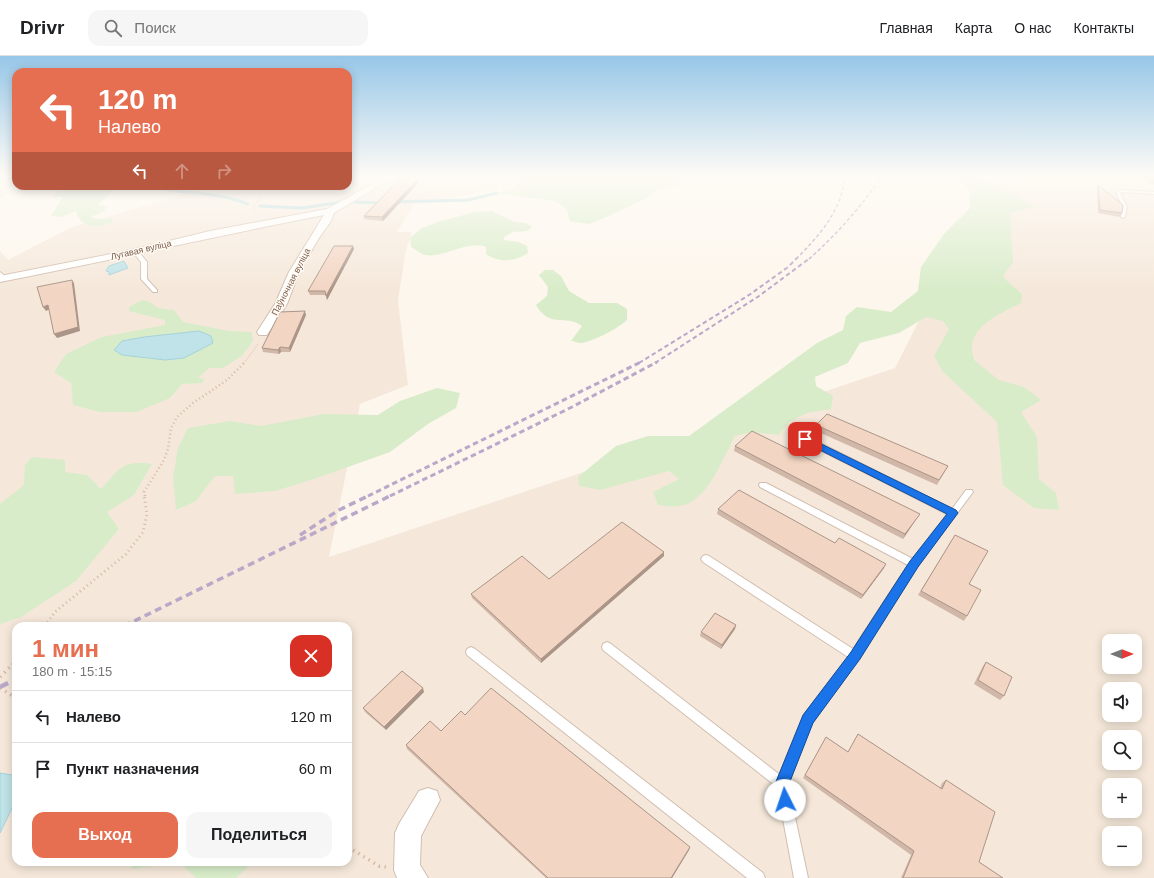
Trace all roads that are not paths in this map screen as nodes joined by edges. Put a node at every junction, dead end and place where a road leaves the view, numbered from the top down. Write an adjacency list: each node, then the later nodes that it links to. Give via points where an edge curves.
1 (312, 214): 3 (street, Лугавая вуліца)
2 (329, 214): 6 (street, Паўночная вуліца, via 294,272 281,304)
3 (136, 252): 4 (street, Лугавая вуліца); 5 (lane, via 144,262 144,279)
4 (1, 277)
5 (155, 292)
6 (264, 332)
7 (805, 439): 10 (lane)
8 (763, 485): 12 (lane)
9 (969, 492): 10 (lane)
10 (953, 513): 12 (lane)
11 (706, 559): 15 (lane)
12 (914, 564): 15 (lane)
13 (608, 648): 16 (lane)
14 (471, 652): 19 (lane)
15 (855, 656): 16 (lane, via 808,719)
16 (782, 784): 20 (lane)
17 (428, 800): 18 (street, via 408,833)
18 (410, 874)
19 (758, 878)
20 (801, 878)

